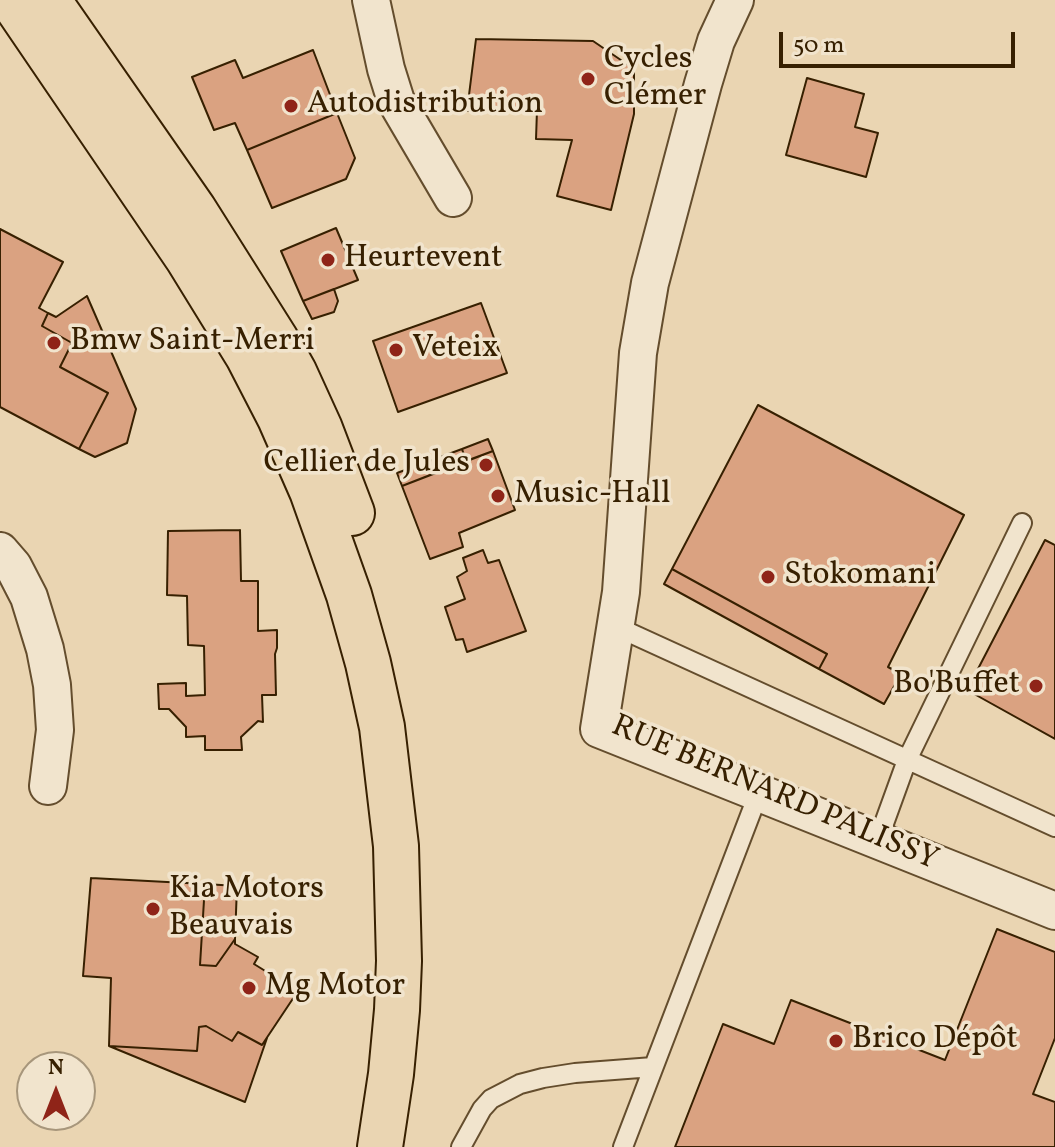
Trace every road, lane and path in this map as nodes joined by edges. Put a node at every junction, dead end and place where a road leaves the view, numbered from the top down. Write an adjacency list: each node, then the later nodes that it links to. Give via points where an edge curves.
1 (12, 0): 16 (main road, via 248,356 307,478 342,571 382,727 396,846 397,1010)
2 (48, 0): 17 (main road, via 177,185 276,340 320,429 365,551 400,697 420,831 423,983)
3 (371, 0): 5 (street, via 396,101)
4 (735, 0): 8 (street, RUE BERNARD PALISSY, via 703,84 645,305)
5 (453, 198)
6 (1022, 523): 9 (lane)
7 (0, 551): 10 (street, via 29,597 45,649 55,730)
8 (617, 627): 9 (lane); 11 (street, RUE BERNARD PALISSY, via 599,729)
9 (907, 760): 12 (lane); 13 (lane)
10 (48, 786)
11 (759, 792): 13 (street, RUE BERNARD PALISSY); 15 (lane)
12 (1055, 827)
13 (878, 840): 14 (street, RUE BERNARD PALISSY)
14 (1051, 905)
15 (653, 1067): 18 (lane, via 520,1084 491,1099); 19 (lane)
16 (380, 1147)
17 (405, 1147)
18 (461, 1147)
19 (623, 1147)

